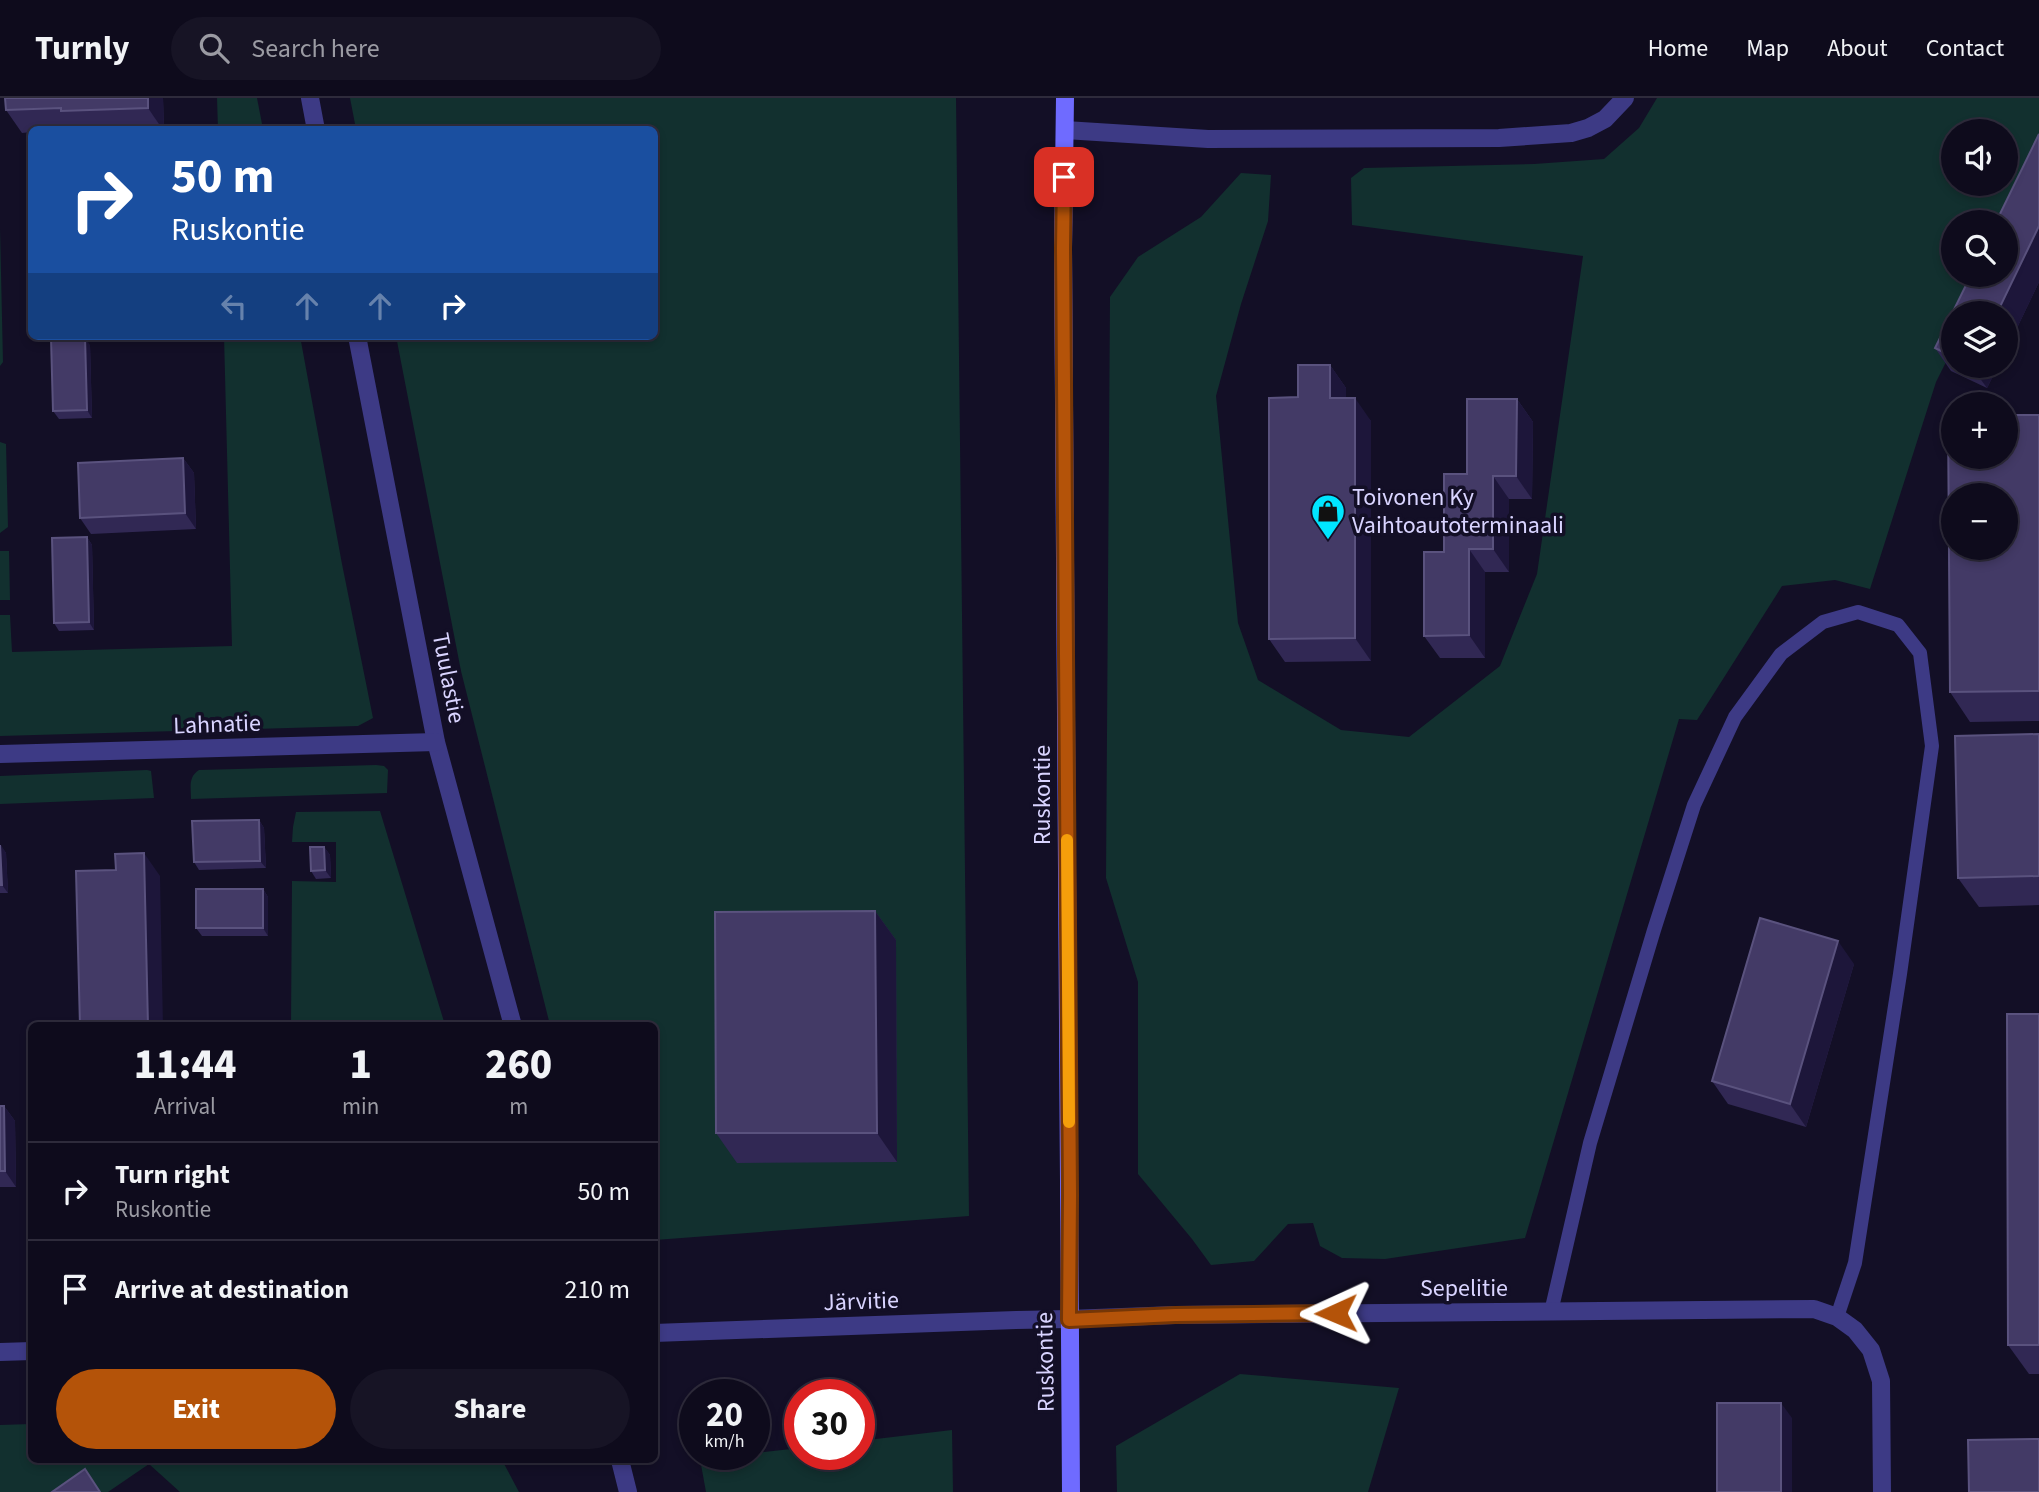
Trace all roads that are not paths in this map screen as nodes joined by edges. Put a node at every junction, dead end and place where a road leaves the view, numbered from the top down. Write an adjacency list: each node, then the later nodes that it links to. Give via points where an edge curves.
1 (310, 98): 4 (street)
2 (1065, 98): 5 (main road, Ruskontie)
3 (1625, 98): 5 (street, via 1605,119 1588,128 1499,138 1208,139)
4 (315, 126)
5 (1065, 130): 12 (main road, Ruskontie)
6 (357, 340): 7 (street, Tuulastie)
7 (436, 741): 8 (street, Lahnatie); 9 (street, Tuulastie)
8 (0, 754)
9 (512, 1022)
10 (1550, 1312): 11 (street, Sepelitie, via 1814,1310); 11 (lane, via 1590,1143 1694,805 1735,717 1781,654 1823,622 1857,612 1898,625 1920,653 1932,746 1855,1263); 12 (street, Sepelitie)
11 (1837, 1317): 19 (street, Sepelitie, via 1871,1350 1881,1381)
12 (1069, 1320): 13 (street, Järvitie); 18 (main road, Ruskontie)
13 (658, 1333)
14 (28, 1351): 15 (street)
15 (0, 1352)
16 (621, 1463): 17 (street)
17 (628, 1492)
18 (1071, 1492)
19 (1882, 1492)

